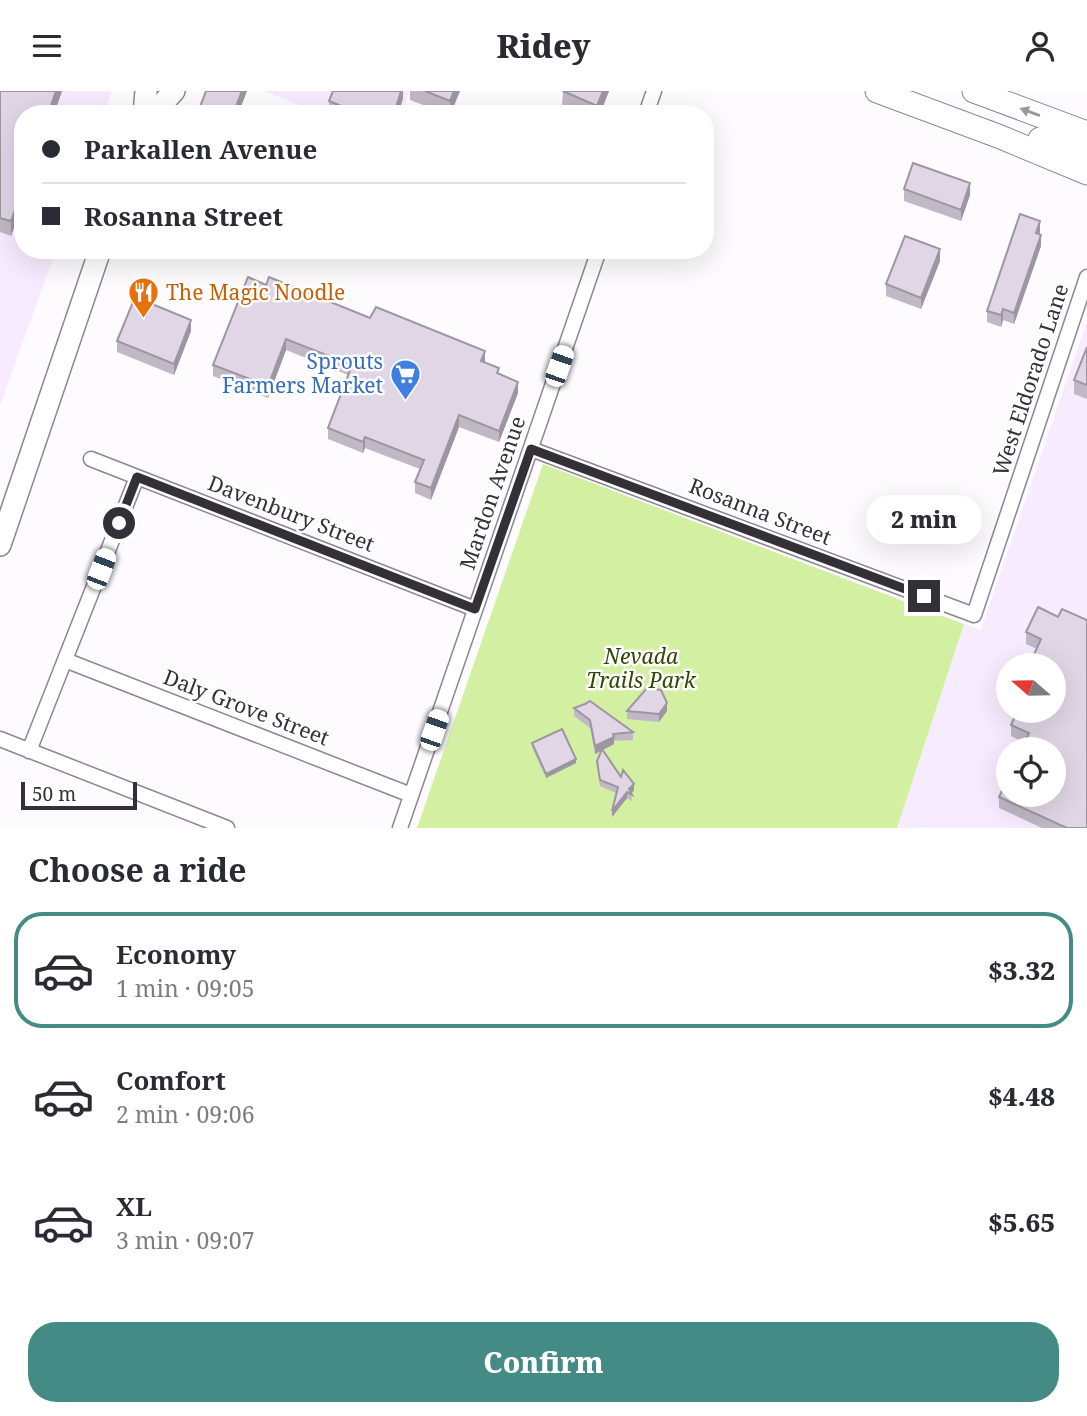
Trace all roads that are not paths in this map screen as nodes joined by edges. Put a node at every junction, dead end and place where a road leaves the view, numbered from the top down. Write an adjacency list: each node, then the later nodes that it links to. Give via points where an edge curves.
1 (174, 91): 4 (main road)
2 (877, 91): 6 (main road)
3 (974, 91): 5 (main road, one-way to 3)
4 (161, 105)
5 (1087, 133)
6 (999, 136): 7 (main road, via 1040,139); 8 (main road)
7 (1087, 153)
8 (1087, 173)
9 (97, 259): 15 (main road)
10 (596, 259): 12 (street, Mardon Avenue)
11 (1087, 277): 17 (street, West Eldorado Lane)
12 (531, 449): 16 (street, Mardon Avenue); 17 (street, Rosanna Street)
13 (91, 459): 14 (street, Davenbury Street)
14 (137, 477): 16 (street, Davenbury Street); 18 (street)
15 (0, 545)
16 (475, 609): 21 (street, Mardon Avenue)
17 (974, 615)
18 (65, 660): 20 (street); 21 (street, Daly Grove Street)
19 (0, 739): 20 (street)
20 (29, 751): 22 (street)
21 (411, 795): 23 (street, Mardon Avenue)
22 (226, 828)
23 (400, 828)

